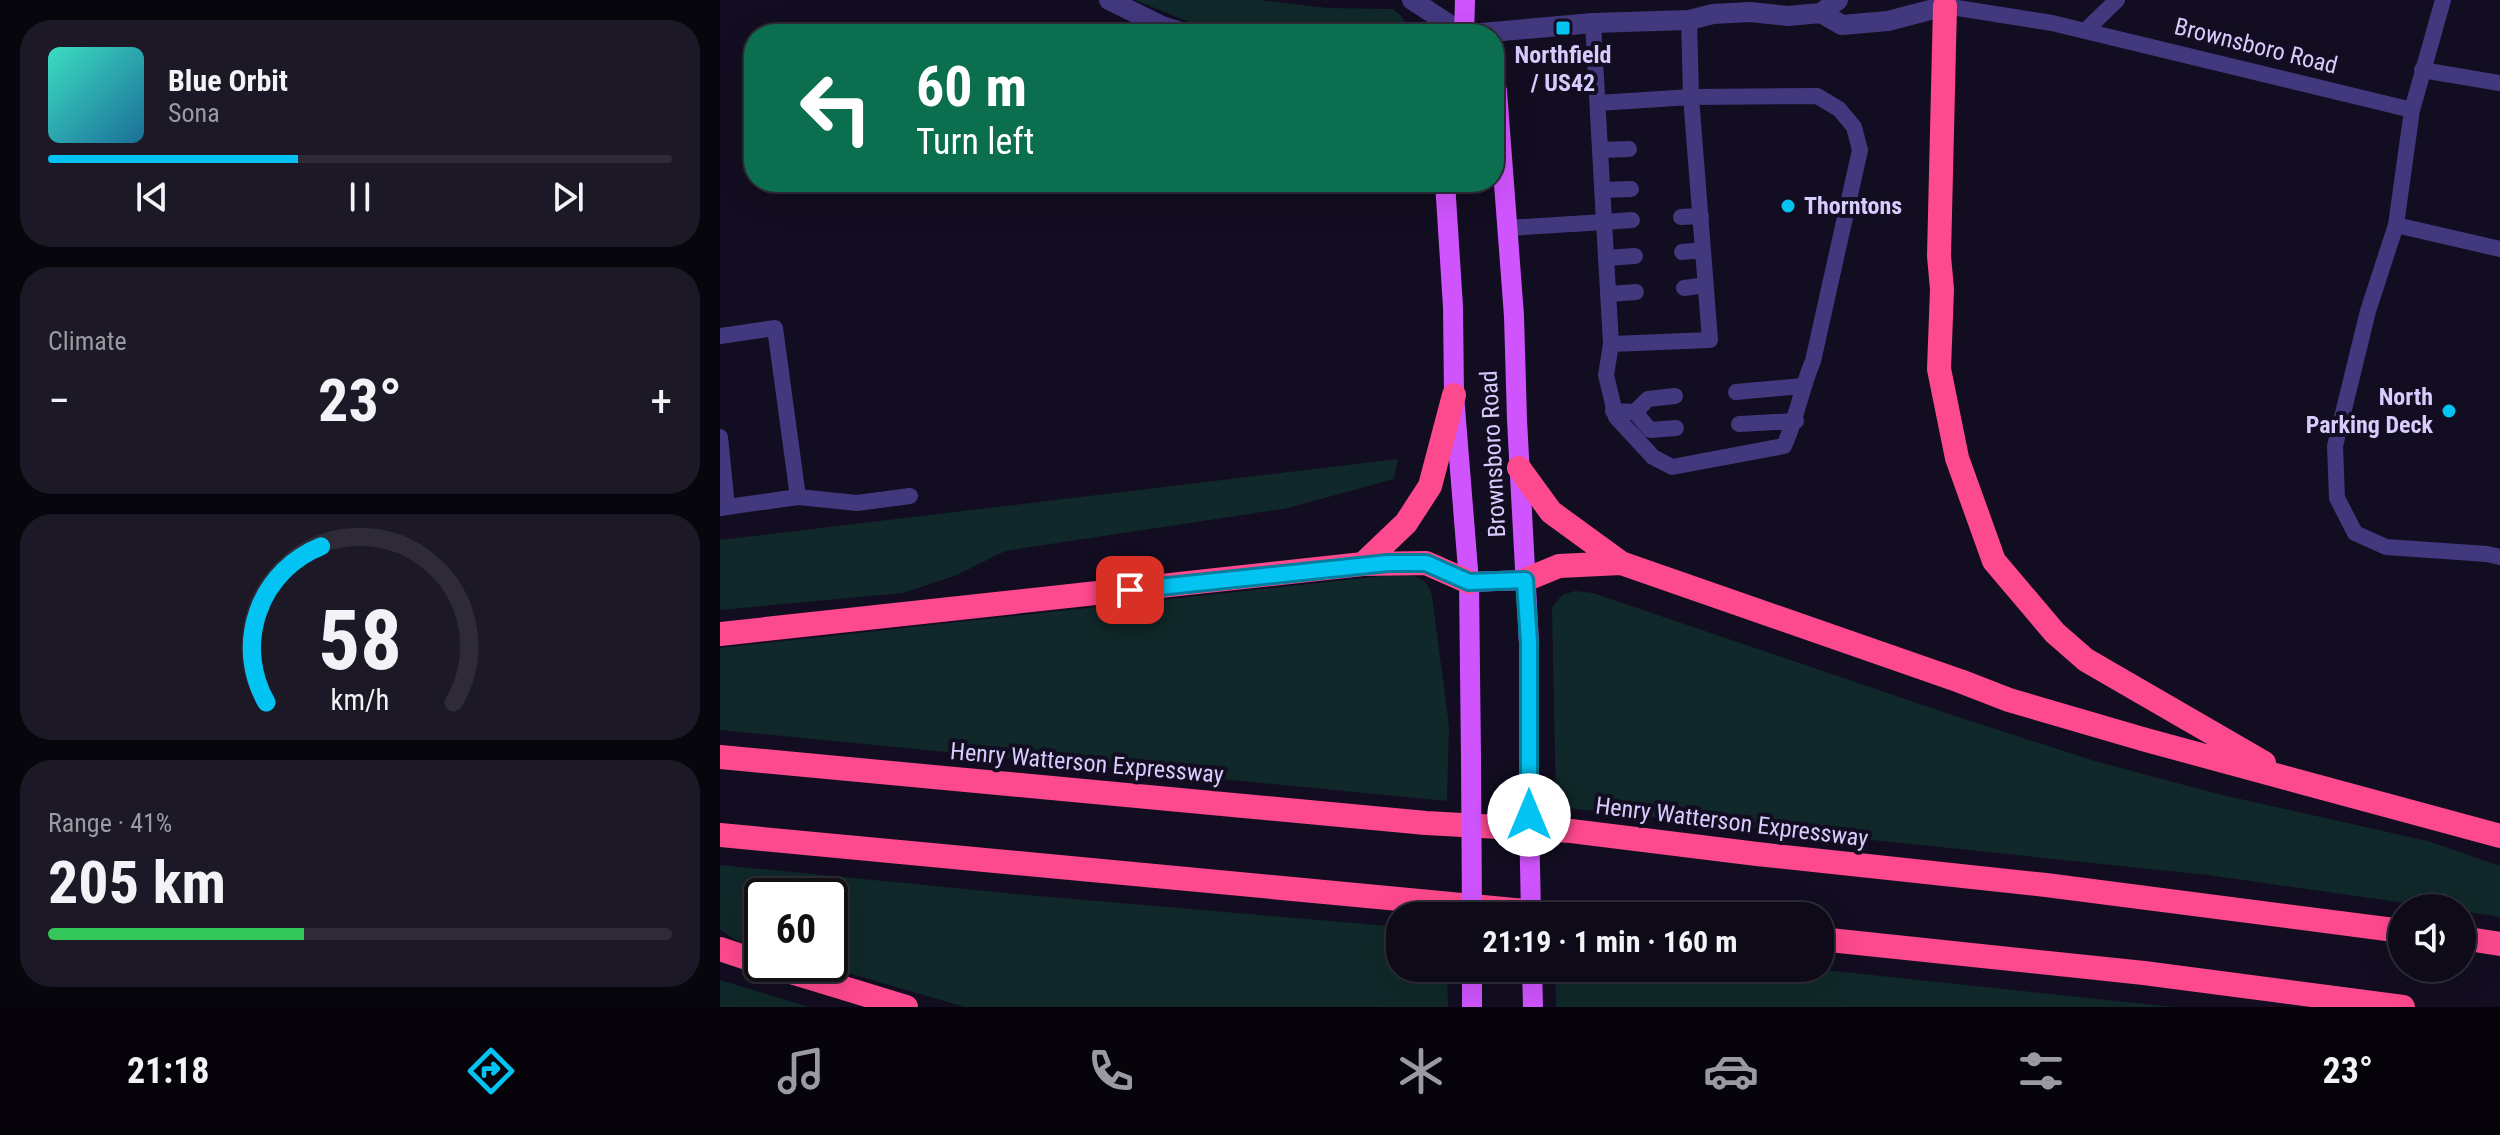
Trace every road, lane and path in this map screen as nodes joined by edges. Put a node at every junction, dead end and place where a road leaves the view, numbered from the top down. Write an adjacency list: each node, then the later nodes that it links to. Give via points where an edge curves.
1 (1109, 0): 14 (street)
2 (1412, 0): 15 (street)
3 (1465, 0): 16 (main road)
4 (1791, 0): 10 (street)
5 (1838, 0): 11 (street)
6 (2117, 0): 18 (lane)
7 (2443, 0): 19 (lane)
8 (1938, 2): 11 (street, Brownsboro Road, via 1888,21 1842,25); 18 (lane, Brownsboro Road); 72 (highway, via 1939,369 1957,458 1994,561 2055,633 2086,660)
9 (1712, 7): 10 (street, Brownsboro Road); 12 (street, Brownsboro Road)
10 (1767, 9): 11 (street, Brownsboro Road, via 1788,16)
11 (1821, 13)
12 (1689, 20): 13 (street, Brownsboro Road); 21 (lane)
13 (1593, 23): 17 (street, Brownsboro Road); 22 (lane)
14 (1158, 24)
15 (1450, 24)
16 (1466, 24)
17 (1504, 31)
18 (2085, 31): 23 (lane, Brownsboro Road)
19 (2422, 70): 20 (lane); 23 (lane)
20 (2500, 83)
21 (1691, 97): 22 (lane); 24 (lane); 51 (lane, via 1817,96 1839,109 1854,127 1860,150 1813,361)
22 (1598, 103): 27 (lane)
23 (2412, 110): 38 (lane)
24 (1695, 147): 25 (lane); 29 (lane)
25 (1677, 148)
26 (1629, 149): 27 (lane)
27 (1600, 150): 32 (lane)
28 (1504, 178): 39 (main road, Brownsboro Road)
29 (1698, 186): 30 (lane); 34 (lane)
30 (1679, 187)
31 (1631, 189): 32 (lane)
32 (1603, 190): 37 (lane)
33 (1446, 192): 53 (main road, Brownsboro Road)
34 (1701, 216): 35 (lane); 41 (lane)
35 (1681, 217)
36 (1632, 220): 37 (lane)
37 (1604, 222): 39 (lane); 44 (lane)
38 (2396, 225): 40 (lane); 65 (lane, via 2368,311 2335,446 2337,498 2355,533 2386,547)
39 (1508, 228): 61 (main road, Brownsboro Road)
40 (2500, 249)
41 (1703, 250): 42 (lane); 45 (lane)
42 (1682, 252)
43 (1635, 256): 44 (lane)
44 (1606, 258): 48 (lane)
45 (1706, 285): 46 (lane); 50 (lane, via 1710,340)
46 (1684, 288)
47 (1636, 292): 48 (lane)
48 (1608, 294): 50 (lane)
49 (720, 336): 63 (lane, via 775,328)
50 (1611, 344): 55 (lane, via 1606,375)
51 (1802, 386): 52 (lane); 57 (lane)
52 (1736, 392)
53 (1454, 395): 67 (highway, via 1430,486 1406,523); 69 (main road, Brownsboro Road)
54 (1675, 396): 56 (lane, via 1648,399)
55 (1613, 411): 56 (lane); 57 (lane, via 1653,457 1672,467 1784,446)
56 (1635, 412): 59 (lane, via 1650,430)
57 (1796, 421): 58 (lane)
58 (1739, 424)
59 (1676, 428)
60 (720, 437): 64 (lane)
61 (1519, 468): 66 (highway, via 1551,512); 68 (main road, Brownsboro Road)
62 (910, 496): 63 (lane, via 857,503)
63 (798, 497): 64 (lane)
64 (723, 508)
65 (2500, 557)
66 (1621, 563): 68 (highway, via 1559,566); 72 (highway, via 2009,700)
67 (1363, 564): 69 (highway, via 1426,563); 70 (highway)
68 (1525, 580): 69 (main road); 77 (main road, Brownsboro Road, bridge)
69 (1469, 582): 76 (main road, Brownsboro Road, bridge)
70 (720, 634)
71 (720, 757): 78 (highway, Henry Watterson Expressway, via 1426,823 1571,831)
72 (2297, 781): 74 (highway)
73 (720, 835): 75 (highway)
74 (2500, 836)
75 (1431, 902)
76 (1472, 902)
77 (1531, 902)
78 (2388, 929)
79 (1834, 940): 88 (highway)
80 (2476, 940): 81 (highway)
81 (2500, 944)
82 (720, 949): 83 (highway)
83 (744, 957)
84 (823, 982): 87 (highway)
85 (1532, 982): 86 (main road)
86 (1533, 1005)
87 (906, 1007)
88 (2403, 1007)

